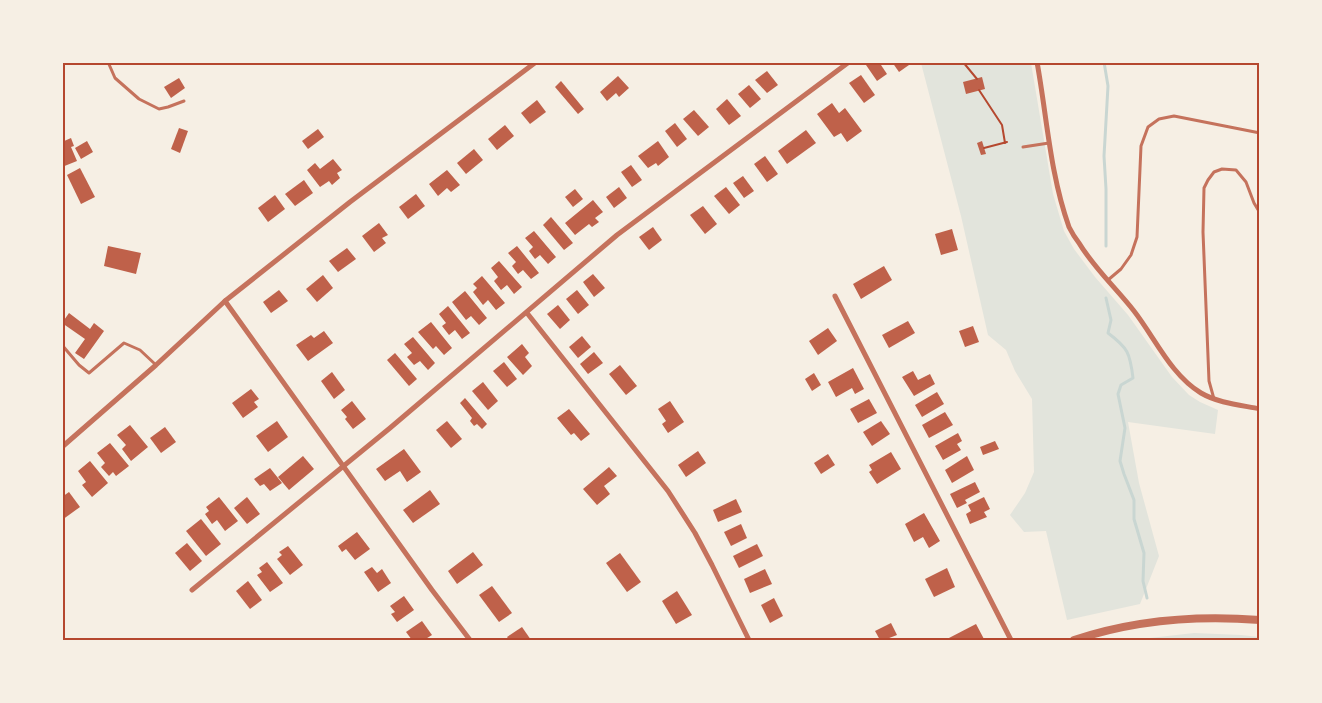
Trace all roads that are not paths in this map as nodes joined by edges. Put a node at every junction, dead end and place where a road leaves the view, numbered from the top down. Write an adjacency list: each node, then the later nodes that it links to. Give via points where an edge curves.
1 (108, 62): 5 (lane, via 115,78 139,100 159,109)
2 (536, 62): 12 (street)
3 (849, 62): 13 (street, via 632,224)
4 (1037, 62): 7 (street)
5 (184, 101)
6 (1260, 133): 10 (lane, via 1174,116 1159,119 1148,127 1141,146 1137,237 1131,255)
7 (1050, 143): 8 (lane); 10 (street, via 1061,203 1070,230 1087,258)
8 (1023, 148)
9 (1260, 213): 16 (lane, via 1246,182 1236,170 1214,172 1204,188 1204,232 1209,381)
10 (1107, 280): 16 (street, via 1184,380)
11 (835, 296): 24 (street)
12 (225, 301): 15 (street); 19 (street)
13 (527, 313): 19 (street); 23 (street, via 668,492 695,533)
14 (62, 345): 15 (lane, via 89,373 124,343 140,350)
15 (156, 366): 18 (street)
16 (1214, 399): 17 (street)
17 (1260, 409)
18 (62, 447)
19 (343, 466): 20 (street); 22 (street)
20 (192, 590)
21 (1260, 620): 25 (street, via 1185,618 1130,625)
22 (470, 640)
23 (749, 640)
24 (1011, 640)
25 (1074, 640)

